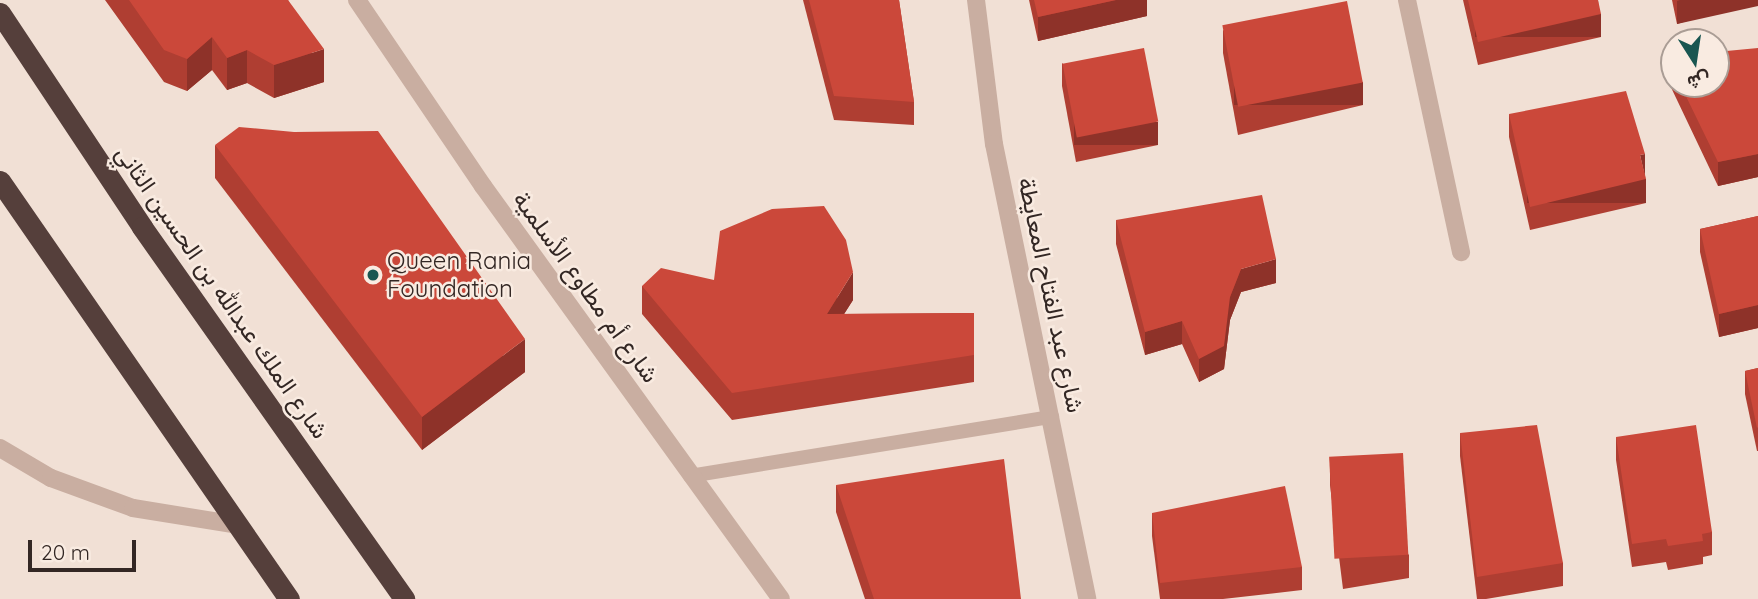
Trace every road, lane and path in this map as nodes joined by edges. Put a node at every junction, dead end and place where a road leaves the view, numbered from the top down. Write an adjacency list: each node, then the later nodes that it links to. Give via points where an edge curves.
1 (357, 0): 9 (street, شارع أم مطاوع الأسلمية)
2 (976, 0): 7 (street, شارع عبد الفتاح المعايطة, via 994,144)
3 (1407, 0): 6 (street)
4 (0, 13): 12 (highway, شارع الملك عبدالله بن الحسين الثاني, via 142,227)
5 (0, 181): 10 (highway, via 68,285)
6 (1461, 252)
7 (1052, 417): 9 (lane); 14 (street, شارع عبد الفتاح المعايطة)
8 (0, 447): 10 (street, via 51,478 133,508)
9 (690, 476): 13 (street, شارع أم مطاوع الأسلمية)
10 (239, 524): 11 (highway)
11 (289, 599)
12 (404, 599)
13 (780, 599)
14 (1087, 599)

